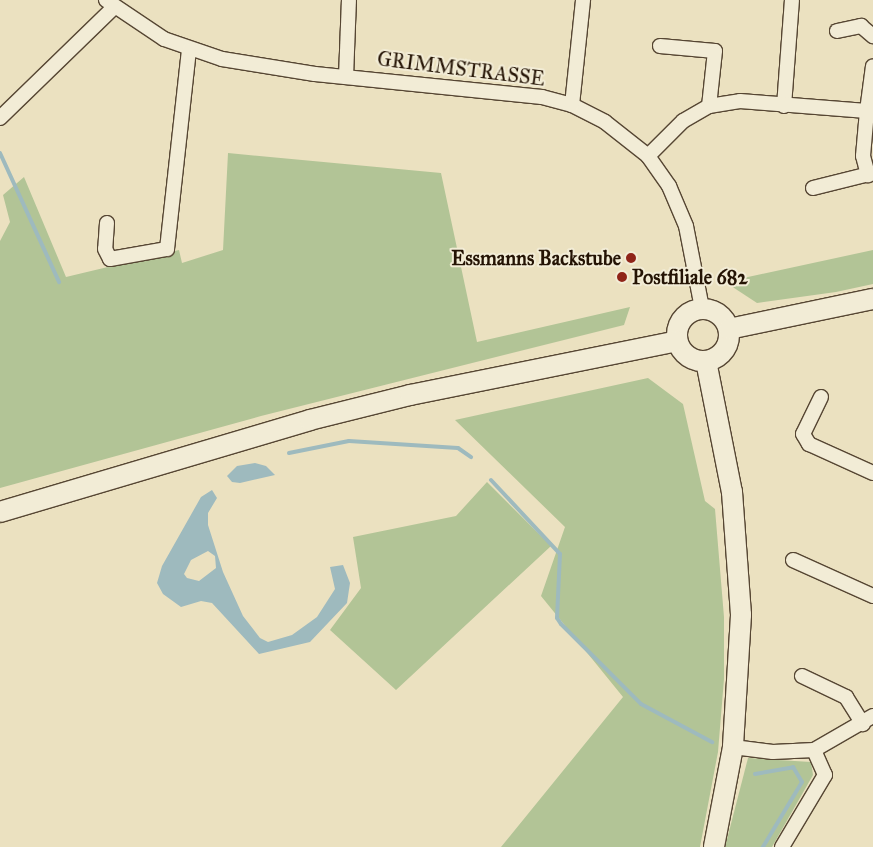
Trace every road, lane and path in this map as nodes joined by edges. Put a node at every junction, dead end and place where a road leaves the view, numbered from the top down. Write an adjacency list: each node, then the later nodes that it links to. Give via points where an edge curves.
1 (349, 0): 10 (street)
2 (583, 0): 11 (street)
3 (792, 0): 13 (street)
4 (110, 3): 8 (street, GRIMMSTRASSE, via 137,24); 15 (street)
5 (836, 31): 6 (street, via 861,26)
6 (873, 36)
7 (660, 46): 12 (street, via 715,51)
8 (189, 50): 10 (street, GRIMMSTRASSE, via 254,66); 19 (street, via 167,249 110,259 105,249)
9 (873, 66): 14 (street)
10 (346, 76): 11 (street, GRIMMSTRASSE, via 478,88)
11 (572, 105): 16 (street, GRIMMSTRASSE, via 605,122)
12 (709, 106): 13 (street, via 740,101); 16 (street, via 683,121)
13 (784, 106): 14 (street)
14 (867, 111): 17 (street, via 863,156)
15 (0, 118)
16 (648, 156): 21 (street, GRIMMSTRASSE, via 681,212)
17 (870, 174): 18 (street)
18 (813, 188)
19 (107, 223)
20 (873, 299): 22 (main road)
21 (702, 308): 22 (main road, via 720,314); 23 (main road, via 680,321)
22 (729, 330): 24 (main road, via 726,348)
23 (677, 341): 24 (main road, via 690,358); 27 (main road, via 493,376 329,415)
24 (706, 361): 32 (main road, via 736,523 741,615)
25 (821, 397): 26 (street, via 803,434 809,444)
26 (873, 474)
27 (0, 512)
28 (793, 560): 29 (street)
29 (873, 596)
30 (802, 676): 31 (street, via 846,697)
31 (868, 720): 33 (street)
32 (733, 747): 33 (street, via 773,752); 34 (main road)
33 (814, 750): 35 (street, via 825,775)
34 (714, 847)
35 (782, 847)

